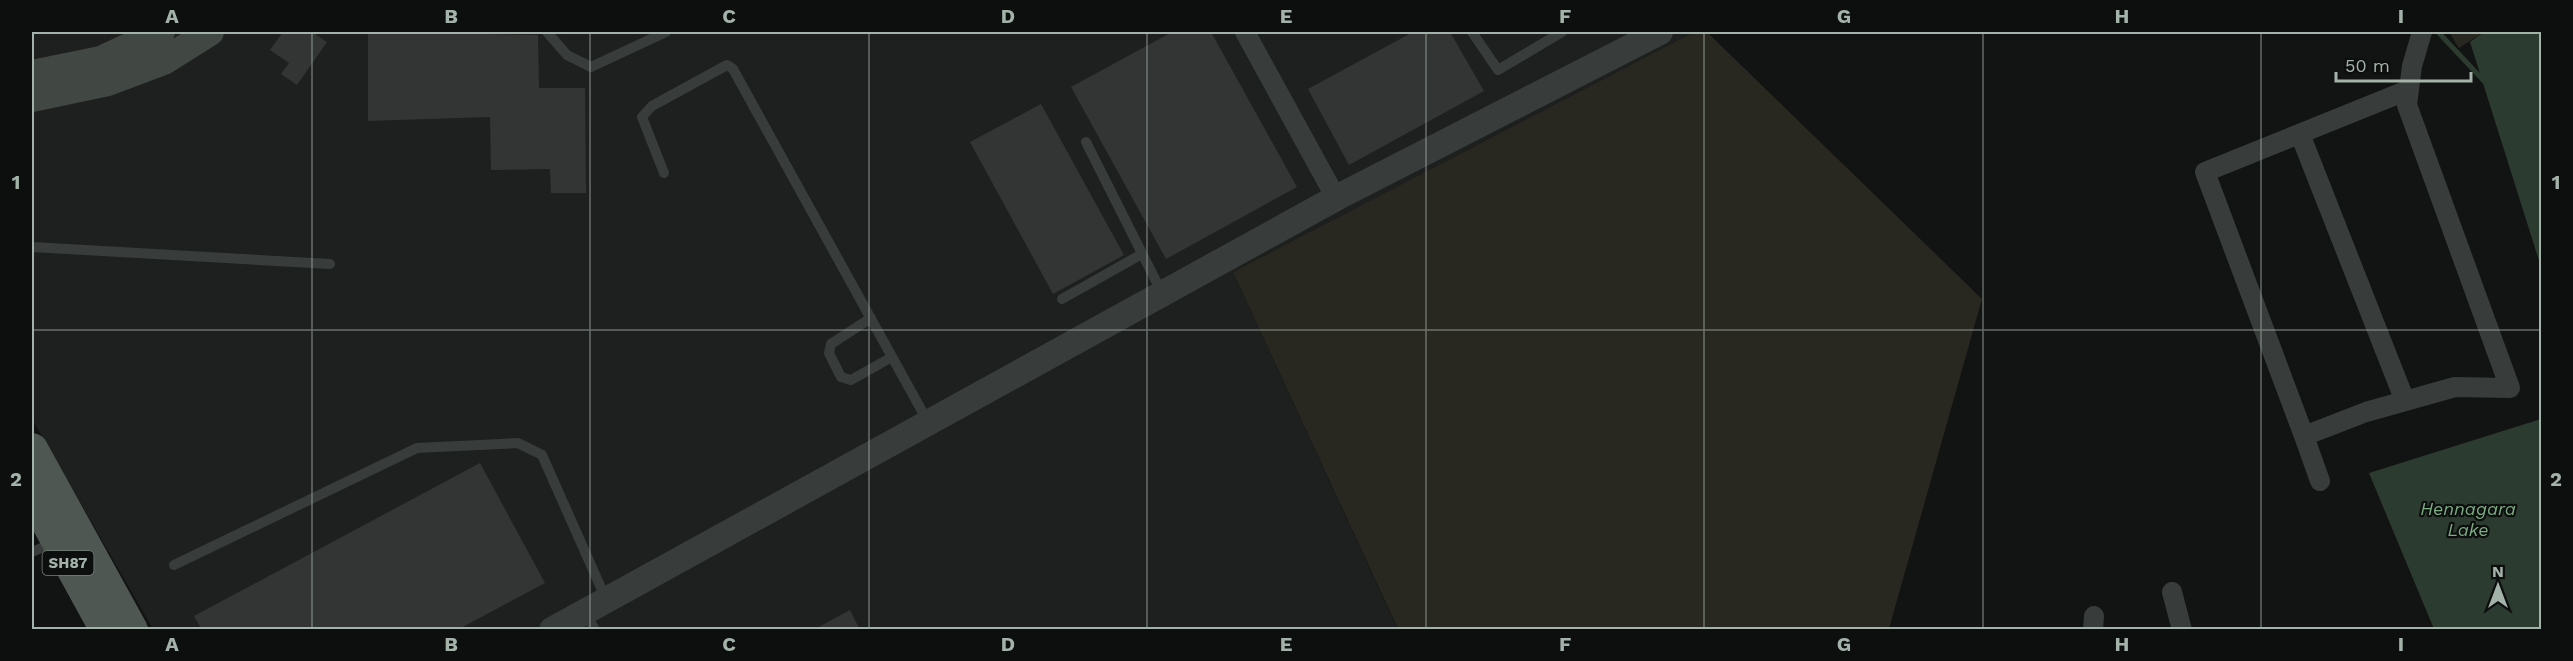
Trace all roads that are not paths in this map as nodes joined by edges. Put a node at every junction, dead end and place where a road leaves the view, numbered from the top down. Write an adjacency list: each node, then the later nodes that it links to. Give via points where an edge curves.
1 (161, 32): 10 (main road, via 101,60)
2 (210, 32): 12 (main road, via 146,68 108,82)
3 (547, 32): 4 (lane, via 567,55 591,67)
4 (666, 32)
5 (1245, 32): 16 (street)
6 (1472, 32): 7 (lane, via 1498,70)
7 (1562, 32)
8 (1660, 32): 16 (street)
9 (2422, 32): 11 (street)
10 (32, 75)
11 (2408, 90): 13 (street); 24 (street, via 2407,105 2510,388 2456,387)
12 (32, 98)
13 (2300, 134): 24 (street); 26 (street, via 2205,172)
14 (1086, 142): 18 (lane)
15 (664, 173): 22 (lane, via 642,117 652,106 727,65 733,69)
16 (1336, 198): 20 (street)
17 (32, 247): 19 (lane)
18 (1142, 254): 20 (lane); 21 (lane)
19 (330, 264)
20 (1162, 293): 25 (street)
21 (1062, 298)
22 (871, 318): 23 (lane); 23 (lane, via 831,344 829,353 841,377 851,380)
23 (892, 357): 25 (lane)
24 (2405, 401): 26 (street)
25 (928, 422): 33 (street)
26 (2304, 436): 28 (street)
27 (32, 449): 35 (main road)
28 (2320, 481)
29 (32, 495): 30 (main road, SH87)
30 (44, 547): 34 (main road, SH87)
31 (174, 565): 33 (lane, via 417,448 518,443 542,455)
32 (2172, 592): 37 (street)
33 (595, 613): 36 (street)
34 (106, 630)
35 (132, 630)
36 (552, 630)
37 (2182, 630)

